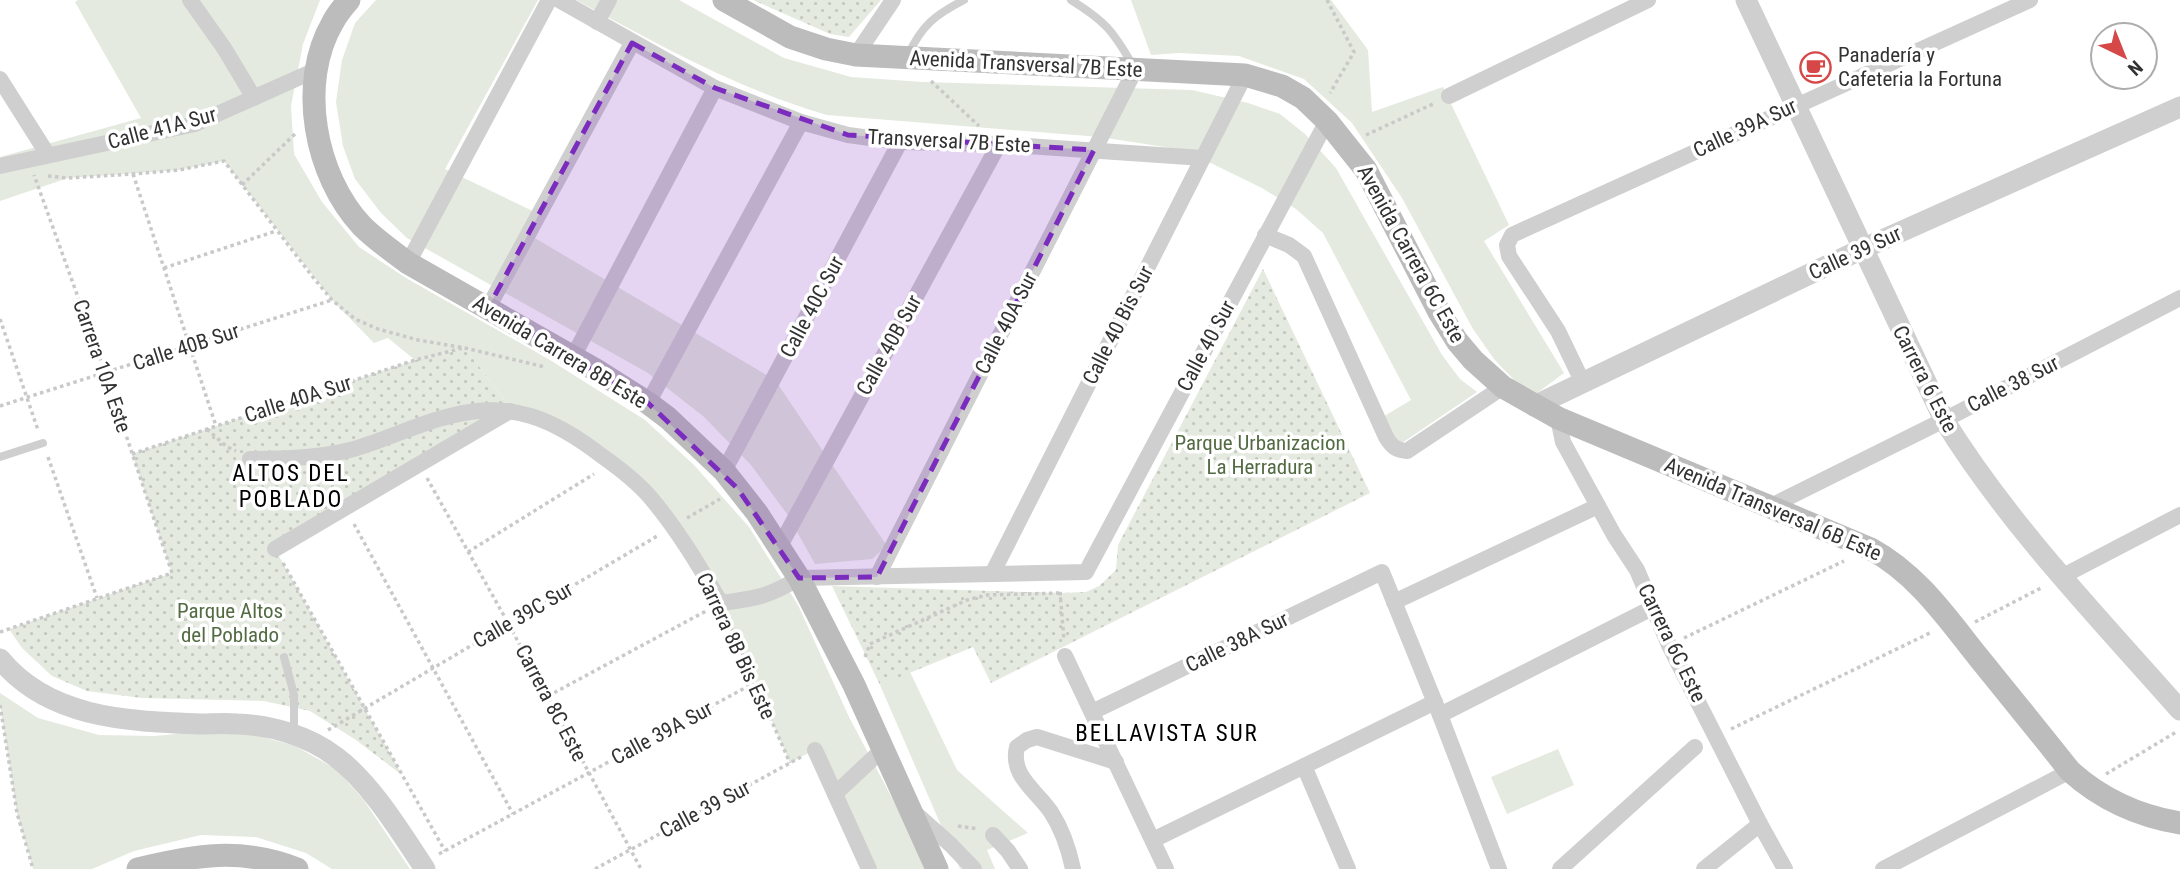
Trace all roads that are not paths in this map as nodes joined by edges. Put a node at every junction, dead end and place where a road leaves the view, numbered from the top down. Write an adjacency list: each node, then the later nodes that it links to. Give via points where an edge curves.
1 (190, 0): 23 (street)
2 (349, 0): 17 (main road, Avenida Carrera 8B Este, via 332,23)
3 (548, 0): 36 (street)
4 (559, 0): 13 (street, Transversal 7B Este)
5 (609, 0): 13 (street)
6 (724, 0): 15 (main road, Avenida Transversal 7B Este, via 790,37)
7 (892, 0): 15 (street)
8 (964, 0): 16 (lane, via 933,18)
9 (1071, 0): 18 (lane, via 1114,34)
10 (1648, 0): 22 (street)
11 (1746, 0): 24 (street, Carrera 6 Este)
12 (2021, 2): 24 (street, Calle 39A Sur)
13 (597, 22): 14 (street, Transversal 7B Este)
14 (632, 43): 21 (street, Transversal 7B Este); 38 (street)
15 (856, 55): 16 (main road, Avenida Transversal 7B Este)
16 (907, 58): 18 (main road, Avenida Transversal 7B Este)
17 (318, 69): 23 (street, Calle 41A Sur); 36 (main road, Avenida Carrera 8B Este, via 314,116 328,174 361,225)
18 (1135, 70): 19 (main road, Avenida Transversal 7B Este); 30 (street, Calle 40A Sur)
19 (1245, 75): 26 (main road, Avenida Transversal 7B Este, via 1282,86); 32 (street, Calle 40 Bis Sur)
20 (0, 79): 31 (street)
21 (715, 88): 27 (street, Transversal 7B Este); 39 (street)
22 (1449, 96)
23 (254, 98): 31 (street, Calle 41A Sur, via 195,124)
24 (1795, 105): 35 (street, Carrera 6 Este); 40 (street, Calle 39A Sur, via 1509,239 1509,256 1558,331)
25 (2180, 107): 35 (street, Calle 39 Sur)
26 (1323, 116): 34 (street, Calle 40 Sur); 41 (main road, Avenida Carrera 6C Este, via 1366,170 1457,341)
27 (801, 122): 28 (street, Transversal 7B Este); 42 (street)
28 (900, 142): 29 (street, Transversal 7B Este); 50 (street, Calle 40C Sur)
29 (999, 144): 30 (street, Transversal 7B Este); 54 (street, Calle 40B Sur)
30 (1094, 150): 32 (street, Transversal 7B Este); 58 (street, Calle 40A Sur)
31 (48, 155): 33 (street, Calle 41A Sur, via 32,167)
32 (1203, 158): 56 (street, Calle 40 Bis Sur)
33 (0, 166)
34 (1265, 235): 41 (street, via 1304,256 1386,437 1398,450 1407,451); 56 (street, Calle 40 Sur, via 1086,572)
35 (1862, 249): 40 (street, Calle 39 Sur); 46 (street, Carrera 6 Este)
36 (408, 263): 38 (main road, Avenida Carrera 8B Este)
37 (2180, 298): 46 (street, Calle 38 Sur)
38 (488, 308): 39 (main road, Avenida Carrera 8B Este)
39 (573, 357): 42 (main road, Avenida Carrera 8B Este)
40 (1583, 383): 43 (street, Calle 39 Sur)
41 (1503, 387): 43 (main road, Avenida Carrera 6C Este)
42 (648, 403): 50 (main road, Avenida Carrera 8B Este)
43 (1534, 406): 45 (main road, Avenida Transversal 6B Este)
44 (512, 410): 49 (street, via 452,415 317,457); 55 (street); 59 (street, Carrera 8B Bis Este, via 575,435 648,495 694,556 721,603 759,598)
45 (1558, 418): 51 (street, Carrera 6C Este, via 1563,442); 52 (main road, Avenida Transversal 6B Este)
46 (1944, 420): 52 (street, Calle 38 Sur); 57 (street, Carrera 6 Este, via 1967,457)
47 (43, 443): 48 (lane)
48 (0, 457)
49 (250, 459)
50 (731, 480): 54 (main road, Avenida Carrera 8B Este)
51 (1598, 506): 60 (street); 61 (street, Carrera 6C Este)
52 (1769, 506): 74 (main road, Avenida Transversal 6B Este, via 1871,549 1916,582)
53 (2180, 515): 57 (street)
54 (780, 547): 59 (main road, Avenida Carrera 8B Este)
55 (275, 549)
56 (992, 574): 58 (street)
57 (2063, 576): 66 (street, Carrera 6 Este)
58 (877, 577): 59 (street)
59 (799, 578): 70 (main road, Avenida Carrera 8B Este)
60 (1394, 602): 65 (street); 67 (street, Calle 38A Sur, via 1382,572)
61 (1654, 607): 65 (street); 78 (street, Carrera 6C Este)
62 (1065, 656): 67 (street)
63 (285, 657): 68 (lane)
64 (0, 659): 68 (street, via 33,689 87,714 254,725)
65 (1437, 709): 73 (street); 92 (street)
66 (2180, 710)
67 (1092, 712): 72 (street)
68 (301, 738): 82 (street, via 338,758 366,786)
69 (1695, 747): 93 (street)
70 (883, 749): 75 (street); 76 (main road, Avenida Carrera 8B Este)
71 (815, 750): 75 (street)
72 (1116, 762): 80 (street); 89 (street, via 1037,737 1017,747 1014,761 1052,813)
73 (1304, 766): 80 (street); 91 (street)
74 (2078, 778): 77 (main road, via 2102,796 2138,812); 96 (street)
75 (835, 794): 85 (street)
76 (910, 809): 86 (main road, Avenida Carrera 8B Este); 87 (street)
77 (2180, 822)
78 (1760, 824): 94 (street); 95 (street, Carrera 6C Este)
79 (993, 835): 88 (street)
80 (1153, 840): 90 (street)
81 (260, 863): 83 (main road, via 231,855 209,856); 84 (main road)
82 (423, 866)
83 (138, 869)
84 (298, 869)
85 (869, 869)
86 (937, 869)
87 (974, 869)
88 (1020, 869)
89 (1073, 869)
90 (1166, 869)
91 (1348, 869)
92 (1499, 869)
93 (1560, 869)
94 (1704, 869)
95 (1786, 869)
96 (1883, 869)

